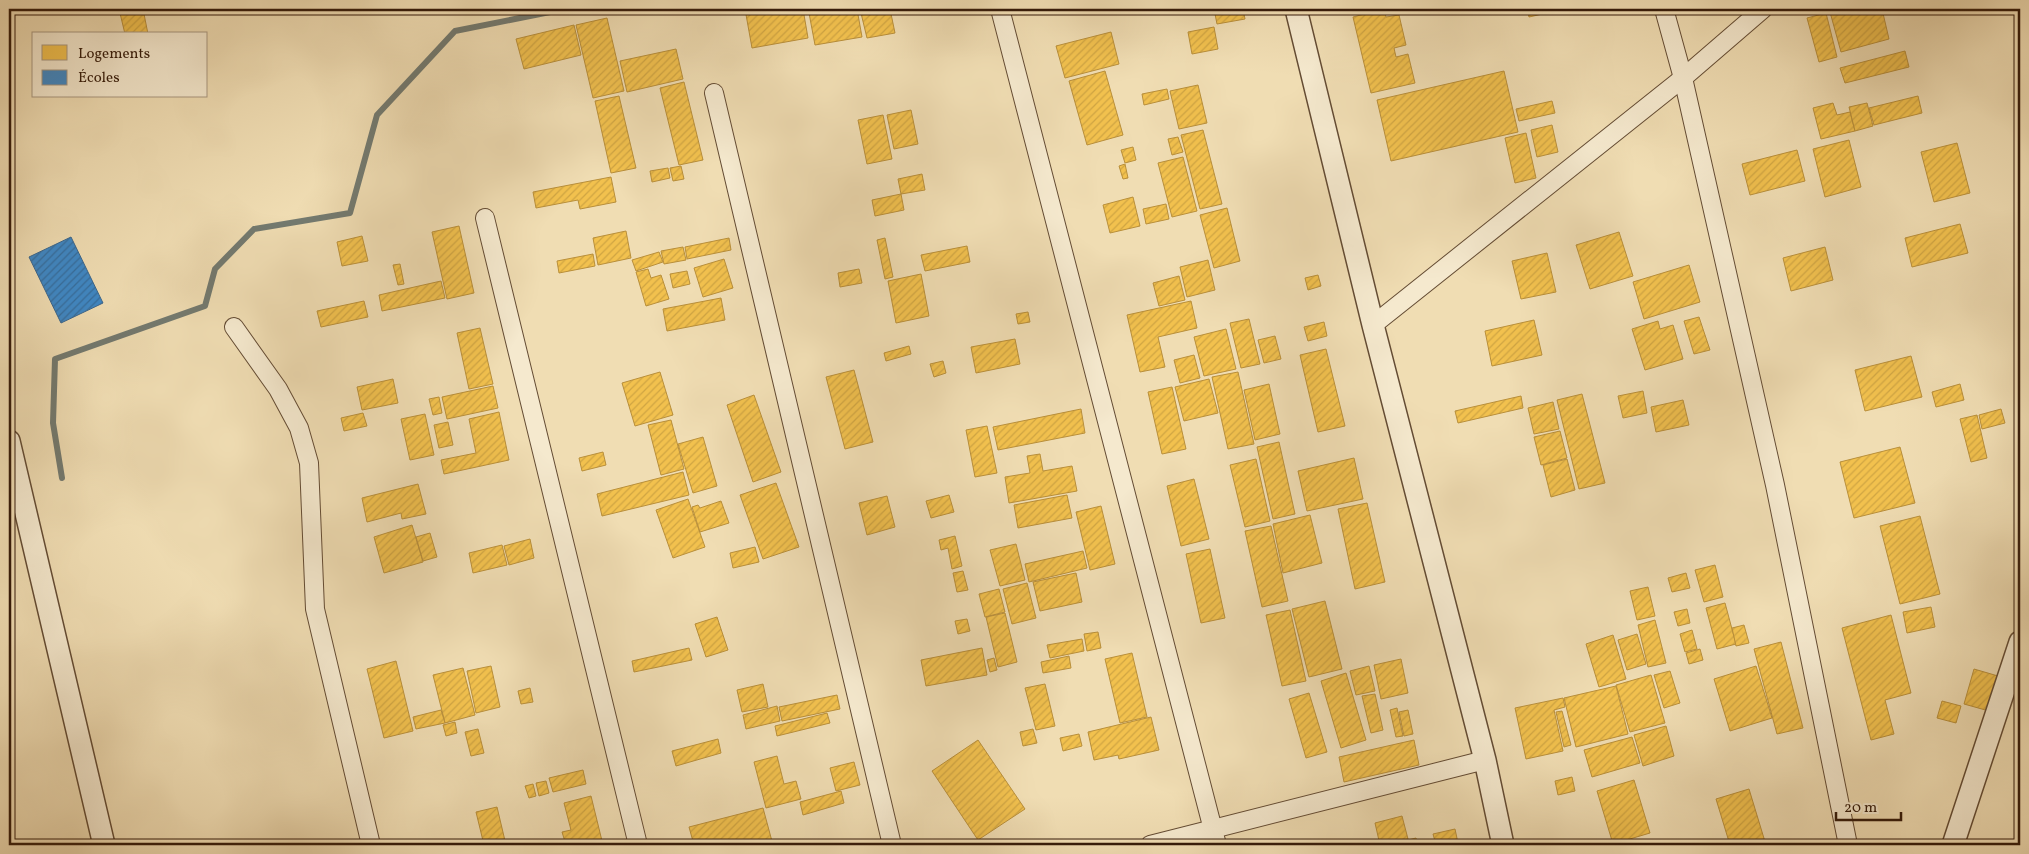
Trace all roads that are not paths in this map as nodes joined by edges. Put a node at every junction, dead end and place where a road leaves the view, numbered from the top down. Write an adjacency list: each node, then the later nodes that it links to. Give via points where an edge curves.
1 (1000, 9): 13 (street)
2 (1296, 9): 8 (street)
3 (1664, 9): 5 (street)
4 (1763, 9): 5 (street)
5 (1683, 78): 8 (street); 20 (street, via 1775,485)
6 (714, 93): 17 (street)
7 (485, 218): 16 (street)
8 (1373, 324): 12 (street)
9 (234, 326): 15 (street, via 278,389 299,428 309,463 315,609)
10 (9, 440): 14 (street)
11 (2020, 642): 21 (street)
12 (1485, 760): 13 (street); 19 (street)
13 (1215, 838): 18 (street)
14 (104, 845)
15 (370, 845)
16 (638, 845)
17 (892, 845)
18 (1150, 845)
19 (1503, 845)
20 (1848, 845)
21 (1953, 845)

